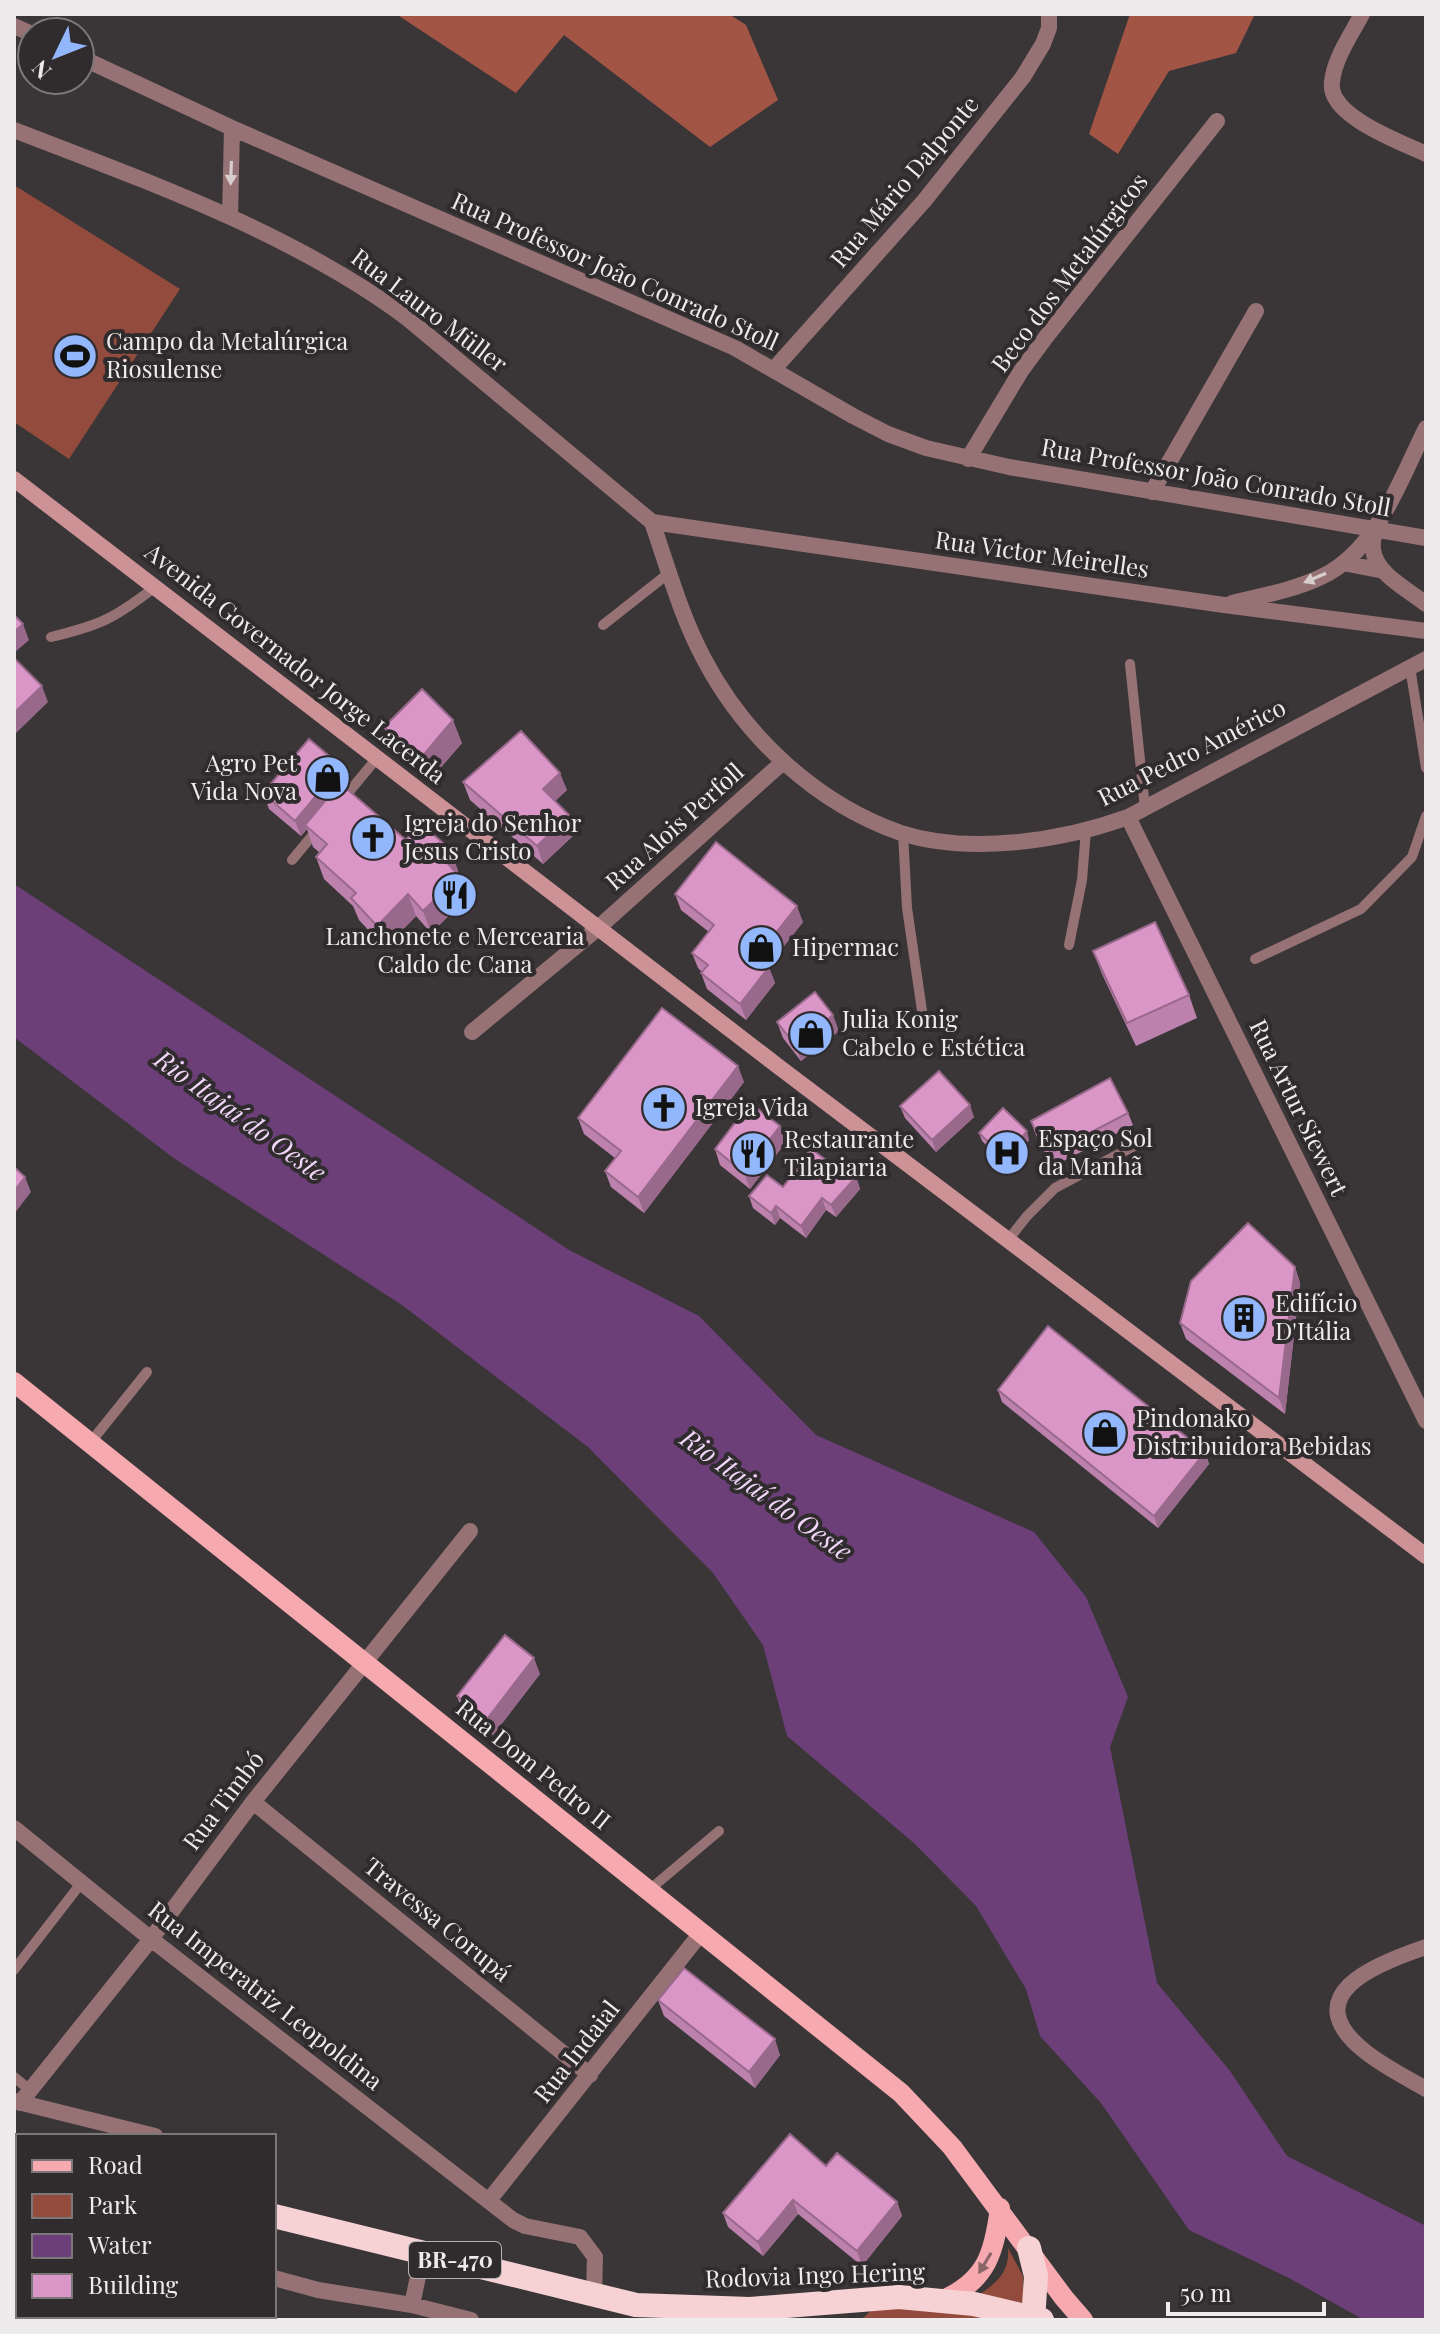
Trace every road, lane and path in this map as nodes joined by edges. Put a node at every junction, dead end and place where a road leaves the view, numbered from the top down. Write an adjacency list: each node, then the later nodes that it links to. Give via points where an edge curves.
1 (1049, 14): 10 (street, Rua Mário Dalponte, via 1043,44 1023,77 924,201)
2 (1362, 14): 7 (street, via 1334,69 1335,100 1367,125)
3 (96, 64): 5 (street, Rua Professor João Conrado Stoll)
4 (1217, 121): 12 (street, Beco dos Metalúrgicos, via 1046,337)
5 (232, 128): 8 (street, one-way to 8); 10 (street, Rua Professor João Conrado Stoll)
6 (14, 130): 8 (street, Rua Lauro Müller)
7 (1426, 154)
8 (230, 217): 15 (street, Rua Lauro Müller, via 369,290)
9 (1256, 311): 14 (street)
10 (774, 369): 12 (street, Rua Professor João Conrado Stoll, via 888,434)
11 (1426, 428): 16 (street)
12 (968, 459): 14 (street, Rua Professor João Conrado Stoll)
13 (14, 479): 21 (main road, Avenida Governador Jorge Lacerda)
14 (1152, 492): 16 (street, Rua Professor João Conrado Stoll)
15 (652, 522): 20 (street, Rua Pedro Américo); 23 (street, Rua Victor Meirelles)
16 (1375, 530): 17 (street, Rua Professor João Conrado Stoll); 18 (street); 19 (street, via 1373,549)
17 (1426, 538)
18 (1343, 563): 19 (street); 23 (street, one-way to 23, via 1322,577)
19 (1384, 571): 22 (street)
20 (669, 573): 24 (lane); 31 (street, Rua Pedro Américo, via 725,694)
21 (155, 587): 26 (lane, via 112,619); 30 (main road, Avenida Governador Jorge Lacerda)
22 (1426, 604)
23 (1224, 605): 25 (street, Rua Victor Meirelles)
24 (603, 625)
25 (1426, 631)
26 (51, 637)
27 (1426, 659): 29 (street, Rua Pedro Américo)
28 (1130, 664): 34 (lane)
29 (1410, 667): 32 (lane); 34 (street, Rua Pedro Américo)
30 (377, 758): 33 (lane); 41 (main road, Avenida Governador Jorge Lacerda)
31 (783, 762): 39 (street, Rua Pedro Américo, via 822,793); 41 (street, Rua Alois Perfoll)
32 (1426, 768)
33 (338, 805)
34 (1145, 808): 37 (street, Rua Pedro Américo)
35 (329, 816): 40 (lane)
36 (1426, 816): 43 (lane, via 1412,857 1361,909)
37 (1128, 817): 38 (street, Rua Pedro Américo); 50 (street, Rua Artur Siewert)
38 (1086, 830): 39 (street, Rua Pedro Américo, via 983,844); 42 (lane)
39 (903, 833): 44 (lane, via 907,908)
40 (292, 860)
41 (598, 928): 45 (street, Rua Alois Perfoll); 47 (main road, Avenida Governador Jorge Lacerda)
42 (1069, 945)
43 (1255, 959)
44 (924, 1024)
45 (472, 1032)
46 (1149, 1138): 47 (lane, via 1055,1188)
47 (1008, 1240): 54 (main road, Avenida Governador Jorge Lacerda)
48 (147, 1372): 52 (lane)
49 (15, 1384): 52 (main road, Rua Dom Pedro II)
50 (1422, 1399): 51 (street, Rua Artur Siewert)
51 (1426, 1421)
52 (90, 1443): 55 (main road, Rua Dom Pedro II)
53 (470, 1531): 55 (street, Rua Timbó)
54 (1426, 1556)
55 (364, 1661): 56 (street, Rua Timbó); 60 (main road, Rua Dom Pedro II)
56 (253, 1802): 62 (street, Rua Timbó); 65 (street, Travessa Corupá)
57 (14, 1828): 59 (street, Rua Imperatriz Leopoldina)
58 (719, 1831): 60 (lane)
59 (82, 1882): 62 (street, Rua Imperatriz Leopoldina); 64 (lane)
60 (648, 1891): 61 (main road, Rua Dom Pedro II)
61 (701, 1933): 65 (street, Rua Indaial); 71 (main road, Rua Dom Pedro II, via 901,2093)
62 (151, 1939): 68 (street, Rua Timbó); 70 (street, Rua Imperatriz Leopoldina)
63 (1426, 1947): 67 (street, via 1368,1970 1349,1984 1336,2008 1350,2038)
64 (14, 1970)
65 (590, 2075): 70 (street, Rua Indaial)
66 (14, 2077): 68 (lane)
67 (1426, 2089)
68 (21, 2098): 69 (street)
69 (148, 2134)
70 (490, 2199): 76 (street, Rua Imperatriz Leopoldina, via 525,2226 580,2237 595,2257)
71 (1000, 2208): 73 (main road, Rua Dom Pedro II); 78 (main road, one-way to 78, via 992,2254 984,2268)
72 (276, 2216): 74 (highway, Rodovia Ingo Hering / BR-470)
73 (1029, 2248): 82 (highway, via 1036,2276); 86 (main road, Rua Dom Pedro II)
74 (423, 2253): 76 (highway, Rodovia Ingo Hering / BR-470); 80 (street)
75 (276, 2279): 80 (street)
76 (594, 2295): 79 (highway, Rodovia Ingo Hering / BR-470)
77 (865, 2298): 78 (highway, Rodovia Ingo Hering / BR-470); 79 (highway, Rodovia Ingo Hering / BR-470, via 750,2309); 85 (highway)
78 (943, 2300): 81 (highway, Rodovia Ingo Hering / BR-470)
79 (636, 2305): 84 (highway, Rodovia Ingo Hering / BR-470)
80 (411, 2312): 83 (street)
81 (983, 2312): 82 (highway, Rodovia Ingo Hering / BR-470)
82 (1036, 2319)
83 (471, 2320)
84 (666, 2320)
85 (848, 2320)
86 (1083, 2320)

